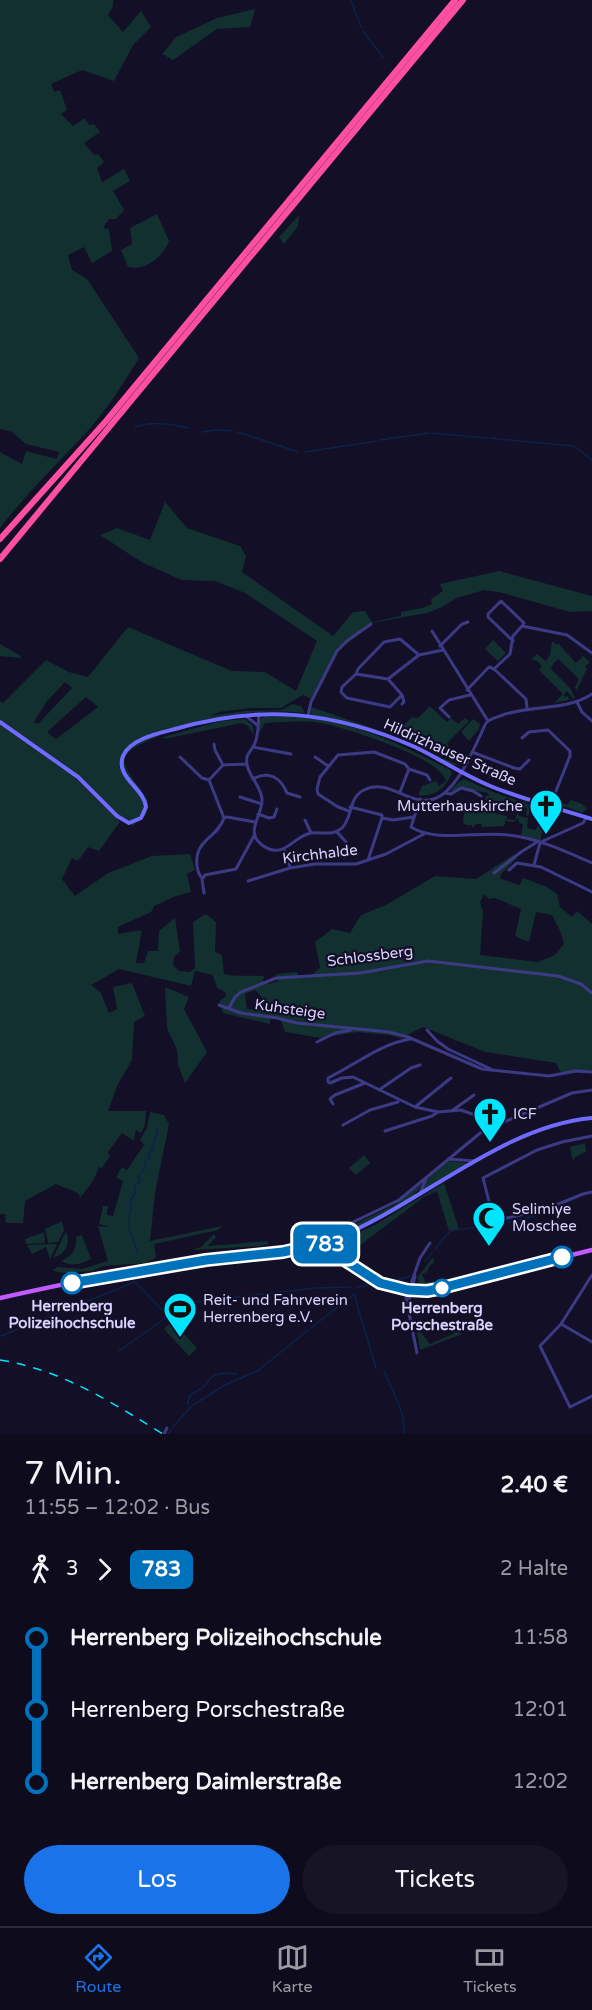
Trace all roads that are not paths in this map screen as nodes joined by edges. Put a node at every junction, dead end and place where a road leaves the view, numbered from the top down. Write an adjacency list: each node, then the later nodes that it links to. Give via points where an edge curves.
1 (455, 0): 3 (highway)
2 (463, 0): 3 (highway)
3 (399, 73): 4 (highway)
4 (393, 80): 5 (highway, via 106,421); 6 (highway)
5 (2, 537)
6 (1, 558)
7 (468, 622): 12 (street)
8 (371, 624): 28 (street, via 337,651)
9 (522, 626): 11 (street); 11 (street, via 524,623 501,601 488,614); 14 (street, via 567,634)
10 (432, 631): 12 (street)
11 (513, 641): 16 (street, via 508,655)
12 (440, 646): 13 (street)
13 (442, 650): 15 (street); 19 (street)
14 (592, 653)
15 (420, 655): 17 (street, via 400,639 384,642); 18 (street)
16 (494, 669): 19 (street, via 489,667); 25 (street, via 526,699)
17 (356, 674): 18 (street); 22 (street, via 342,687 347,698 390,707)
18 (388, 679): 22 (street)
19 (467, 690): 20 (street)
20 (470, 694): 29 (street, via 449,700 440,708); 30 (street)
21 (592, 694): 23 (street)
22 (402, 695): 24 (street)
23 (577, 702): 25 (street); 31 (street)
24 (402, 704)
25 (527, 708): 30 (street)
26 (259, 714): 27 (main road, Hildrizhauser Straße); 28 (main road, Hildrizhauser Straße); 33 (street)
27 (243, 715): 32 (main road, Hildrizhauser Straße, via 194,723 130,746 124,755 123,771 142,795 146,807 141,818 129,823 78,777); 33 (street)
28 (308, 716): 46 (main road, Hildrizhauser Straße, via 390,737)
29 (449, 717)
30 (488, 721): 37 (street)
31 (592, 721)
32 (0, 722)
33 (258, 727): 36 (street)
34 (522, 738): 57 (street, via 529,732 548,730 570,751)
35 (214, 744): 43 (street)
36 (253, 747): 38 (street); 42 (street)
37 (472, 752): 41 (street, via 520,769); 46 (street)
38 (291, 754)
39 (180, 757): 48 (street)
40 (315, 757): 44 (street)
41 (529, 760)
42 (248, 764): 43 (street); 47 (street)
43 (223, 765): 48 (street)
44 (328, 766): 45 (street, via 338,755 374,752); 59 (street, via 318,780 318,794 338,807)
45 (409, 769): 49 (street); 50 (street)
46 (461, 772): 51 (street); 57 (main road, Hildrizhauser Straße)
47 (253, 779): 54 (street, via 273,776 282,781 286,793); 56 (street, via 261,792)
48 (209, 780): 62 (street)
49 (430, 780)
50 (400, 792): 55 (street); 59 (street, via 371,787 358,794)
51 (444, 793): 52 (street, via 461,789); 55 (street)
52 (481, 796)
53 (240, 797): 56 (street)
54 (300, 797)
55 (420, 800): 63 (street)
56 (262, 804): 60 (street)
57 (550, 806): 61 (main road, Hildrizhauser Straße)
58 (277, 809): 60 (street, via 274,817)
59 (350, 809): 64 (street, via 382,815); 68 (street, via 344,825)
60 (258, 814): 67 (street)
61 (586, 817): 65 (main road, Hildrizhauser Straße); 73 (street, via 583,823)
62 (224, 818): 67 (street); 81 (street, via 196,855)
63 (414, 818): 64 (street); 71 (street, via 412,828)
64 (382, 819): 75 (street)
65 (592, 819)
66 (305, 820): 69 (street)
67 (255, 822): 70 (street)
68 (336, 831): 69 (street); 72 (street)
69 (311, 833): 74 (street)
70 (255, 834): 74 (street, via 263,846); 81 (street, via 236,869)
71 (426, 834): 73 (street, via 505,834); 75 (street, Kirchhalde)
72 (346, 842)
73 (540, 843): 76 (street); 77 (street); 80 (street)
74 (284, 849): 78 (street)
75 (368, 860): 78 (street, Kirchhalde)
76 (592, 863)
77 (534, 865): 79 (street, via 517,863); 83 (street)
78 (290, 868): 82 (street, Kirchhalde)
79 (509, 870)
80 (494, 873)
81 (202, 879): 84 (street)
82 (248, 881)
83 (592, 892)
84 (204, 893)
85 (591, 993): 87 (street, Schlossberg, via 581,984 558,976 428,961 360,973 276,978 241,992)
86 (219, 1005): 87 (street, Kuhsteige)
87 (229, 1008): 88 (street, Kuhsteige, via 297,1023)
88 (359, 1029): 90 (street, Kuhsteige); 91 (street, via 335,1033)
89 (428, 1030): 93 (street, via 448,1049)
90 (412, 1039): 93 (street, Kuhsteige, via 474,1067); 96 (street, via 369,1054 327,1080 330,1083 349,1076)
91 (316, 1042)
92 (420, 1065): 97 (street)
93 (491, 1070): 94 (street, via 549,1076)
94 (592, 1072)
95 (451, 1078): 102 (street)
96 (365, 1083): 97 (street); 101 (street, via 334,1095 330,1099)
97 (379, 1090): 100 (street)
98 (592, 1090): 107 (street, via 573,1093)
99 (474, 1095): 103 (street)
100 (400, 1101): 102 (street); 106 (street, via 370,1110)
101 (333, 1104)
102 (415, 1107): 104 (street)
103 (453, 1110): 104 (street); 107 (street, via 475,1115)
104 (438, 1112): 108 (street)
105 (592, 1118): 111 (main road, via 542,1129)
106 (343, 1125)
107 (490, 1125): 110 (street)
108 (385, 1131)
109 (592, 1136): 113 (street, via 537,1150 483,1178 498,1220 554,1207)
110 (448, 1159): 111 (street); 112 (street)
111 (477, 1161): 114 (main road)
112 (428, 1176): 114 (street); 116 (street, via 399,1200 331,1229)
113 (592, 1192)
114 (418, 1197): 115 (main road)
115 (342, 1236): 116 (main road); 119 (main road)
116 (334, 1239): 117 (main road); 119 (main road)
117 (323, 1243): 119 (main road); 123 (main road)
118 (430, 1243): 122 (street, via 420,1258)
119 (338, 1247): 122 (main road, via 357,1269 376,1280 387,1286)
120 (592, 1252): 122 (main road, via 432,1290)
121 (592, 1275): 124 (street)
122 (411, 1289): 126 (street, via 406,1300)
123 (0, 1298)
124 (561, 1324): 125 (street); 127 (street, via 540,1346 570,1407)
125 (592, 1342)
126 (417, 1353)
127 (592, 1396)
128 (167, 1428): 129 (street)
129 (164, 1434)

